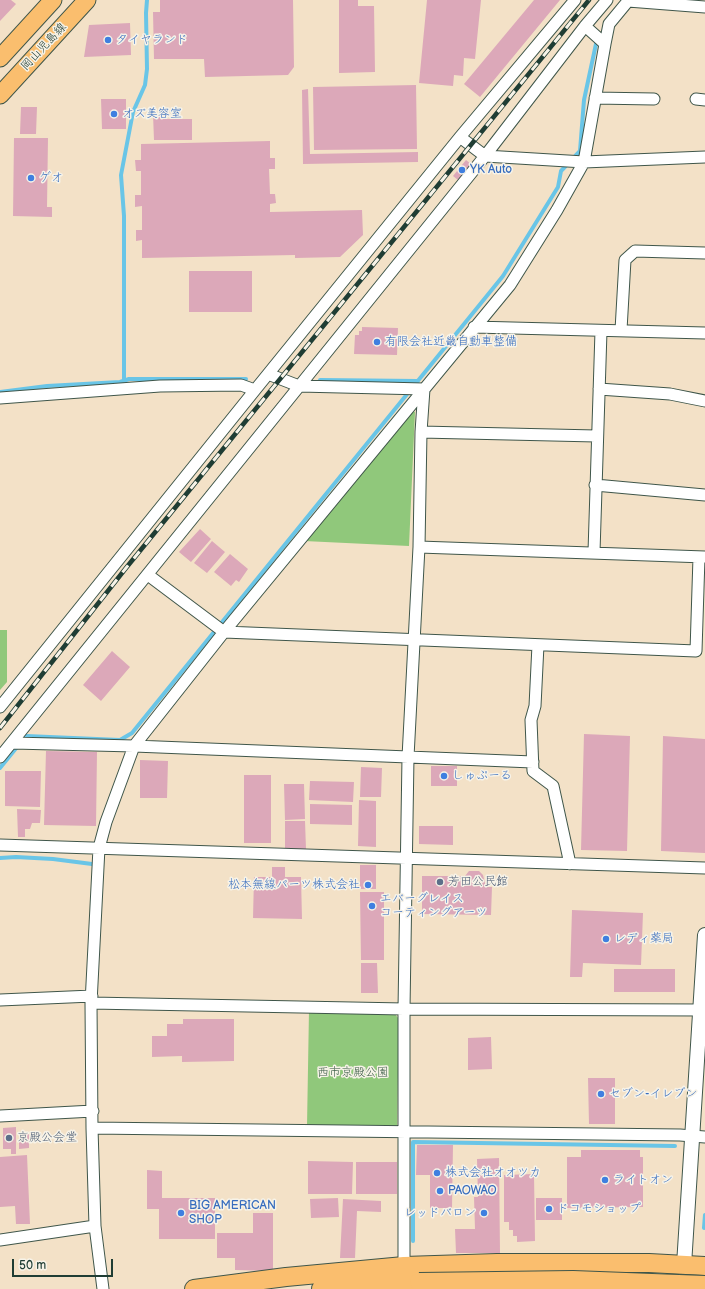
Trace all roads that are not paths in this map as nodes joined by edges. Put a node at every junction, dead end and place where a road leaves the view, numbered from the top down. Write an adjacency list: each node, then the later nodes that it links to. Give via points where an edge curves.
1 (53, 0): 8 (main road, 岡山児島線)
2 (88, 0): 9 (main road, 岡山児島線)
3 (575, 0): 12 (street)
4 (607, 0): 6 (street)
5 (705, 7): 7 (street, via 628,1 609,24)
6 (585, 26): 7 (street); 13 (street)
7 (605, 44): 10 (street)
8 (0, 58)
9 (0, 94)
10 (595, 98): 11 (street); 15 (street)
11 (654, 99)
12 (460, 137): 13 (street); 21 (street)
13 (486, 156): 15 (street); 22 (street)
14 (705, 157): 15 (street)
15 (575, 161): 17 (street, via 557,210 510,285)
16 (705, 253): 18 (street, via 635,251 625,260)
17 (474, 327): 19 (street); 23 (street)
18 (621, 330): 19 (street); 20 (street)
19 (601, 331): 24 (street)
20 (705, 333)
21 (268, 374): 22 (street); 25 (street)
22 (298, 386): 23 (street); 35 (street)
23 (415, 389): 28 (street); 36 (street)
24 (599, 389): 27 (street, via 670,394); 29 (street)
25 (255, 390): 26 (street, via 241,385 160,386); 39 (street)
26 (0, 398)
27 (705, 401)
28 (421, 432): 29 (street); 32 (street)
29 (596, 436): 30 (street)
30 (595, 485): 31 (street); 33 (street)
31 (705, 495)
32 (419, 546): 33 (street); 37 (street)
33 (594, 552): 34 (street)
34 (702, 557): 38 (street, via 696,651)
35 (148, 575): 36 (street); 40 (street)
36 (219, 629): 37 (street); 41 (street)
37 (414, 641): 38 (street); 43 (street)
38 (538, 645): 44 (street, via 536,706 531,720)
39 (0, 707)
40 (18, 743): 41 (street); 42 (street)
41 (134, 746): 43 (street); 46 (street)
42 (0, 757)
43 (408, 757): 44 (street); 47 (street)
44 (533, 762): 48 (street, via 533,771 553,786)
45 (0, 844): 46 (street)
46 (98, 848): 47 (street); 52 (street)
47 (407, 859): 48 (street); 53 (street)
48 (570, 864): 49 (street)
49 (705, 868)
50 (705, 935): 54 (street)
51 (0, 1000): 52 (street)
52 (91, 1000): 53 (street); 55 (street)
53 (404, 1009): 54 (street); 58 (street)
54 (703, 1010): 59 (street)
55 (93, 1111): 56 (street); 57 (street)
56 (0, 1116)
57 (92, 1128): 58 (street); 60 (street)
58 (404, 1132): 59 (street); 63 (street)
59 (699, 1136): 62 (street)
60 (95, 1226): 61 (street); 66 (street)
61 (0, 1240)
62 (684, 1265): 63 (highway, via 497,1263); 64 (highway); 69 (street)
63 (404, 1266): 67 (highway)
64 (705, 1266)
65 (705, 1285): 68 (highway, bridge, via 573,1280 419,1282)
66 (103, 1289)
67 (194, 1289)
68 (321, 1289)
69 (684, 1289)

